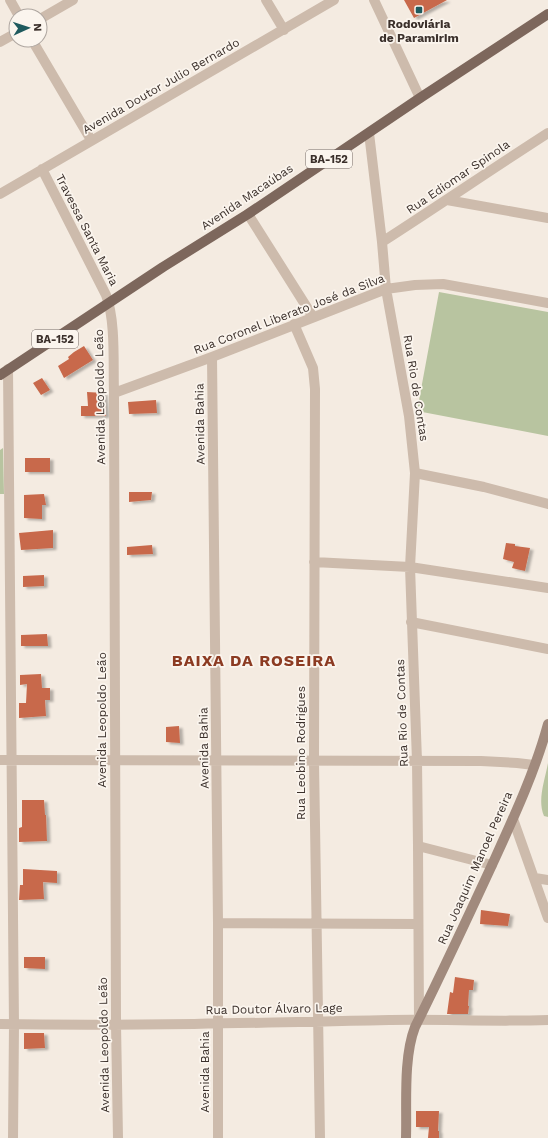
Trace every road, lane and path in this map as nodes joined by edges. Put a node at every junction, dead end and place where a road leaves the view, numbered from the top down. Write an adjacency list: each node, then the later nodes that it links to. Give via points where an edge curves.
1 (73, 0): 5 (street)
2 (266, 0): 7 (street)
3 (334, 0): 7 (street, Avenida Doutor Julio Bernardo)
4 (374, 0): 9 (street)
5 (48, 14)
6 (548, 14): 9 (main road, Avenida Macaúbas / BA-152)
7 (284, 30): 12 (street, Avenida Doutor Julio Bernardo)
8 (37, 48): 12 (street)
9 (420, 98): 10 (main road, Avenida Macaúbas / BA-152)
10 (369, 133): 16 (main road, Avenida Macaúbas / BA-152); 18 (street, Rua Rio de Contas)
11 (548, 133): 15 (street, Rua Ediomar Spinola)
12 (91, 140): 13 (street, Avenida Doutor Julio Bernardo)
13 (42, 169): 14 (street, Avenida Doutor Julio Bernardo); 20 (street, Travessa Santa Maria)
14 (0, 194)
15 (448, 200): 17 (street); 18 (street, Rua Ediomar Spinola)
16 (248, 214): 20 (main road, Avenida Macaúbas / BA-152); 22 (street)
17 (548, 218)
18 (382, 242): 19 (street, Rua Rio de Contas)
19 (386, 289): 21 (street, Rua Coronel Liberato José da Silva, via 443,284); 22 (street, Rua Coronel Liberato José da Silva); 27 (street, Rua Rio de Contas, via 407,402)
20 (109, 303): 25 (main road, Avenida Macaúbas / BA-152); 26 (street, Avenida Leopoldo Leão)
21 (548, 303)
22 (313, 317): 23 (street, Rua Coronel Liberato José da Silva)
23 (294, 324): 24 (street, Rua Coronel Liberato José da Silva); 29 (street, Rua Leobino Rodrigues, via 313,368 315,383)
24 (212, 357): 26 (street, Rua Coronel Liberato José da Silva); 38 (street, Avenida Bahia)
25 (4, 372): 36 (street)
26 (114, 393): 37 (street, Avenida Leopoldo Leão)
27 (415, 473): 28 (street); 30 (street, Rua Rio de Contas)
28 (548, 504)
29 (314, 562): 30 (street); 40 (street, Rua Leobino Rodrigues)
30 (410, 566): 31 (street); 32 (street, Rua Rio de Contas)
31 (548, 588)
32 (411, 622): 33 (street); 39 (street, Rua Rio de Contas)
33 (548, 649)
34 (548, 724): 41 (street, Rua Joaquim Manoel Pereira)
35 (0, 760): 36 (street)
36 (12, 760): 37 (street); 56 (street)
37 (116, 761): 38 (street); 57 (street, Avenida Leopoldo Leão)
38 (217, 761): 40 (street); 48 (street, Avenida Bahia)
39 (417, 761): 40 (street); 41 (street); 43 (street, Rua Rio de Contas)
40 (314, 762): 49 (street, Rua Leobino Rodrigues)
41 (534, 765): 42 (street, Rua Joaquim Manoel Pereira)
42 (513, 819): 44 (street, Rua Joaquim Manoel Pereira); 45 (street)
43 (418, 846): 44 (street); 50 (street, Rua Rio de Contas)
44 (492, 864): 51 (street, Rua Joaquim Manoel Pereira)
45 (534, 878): 46 (street); 47 (street)
46 (548, 880)
47 (548, 918)
48 (218, 923): 49 (street); 54 (street, Avenida Bahia)
49 (316, 924): 50 (street); 53 (street, Rua Leobino Rodrigues)
50 (418, 924): 51 (street, Rua Rio de Contas)
51 (419, 1020): 52 (street, Rua Doutor Álvaro Lage); 53 (street, Rua Doutor Álvaro Lage); 62 (street, Rua Rio de Contas, via 408,1052)
52 (548, 1020)
53 (317, 1022): 54 (street, Rua Doutor Álvaro Lage); 61 (street, Rua Leobino Rodrigues)
54 (218, 1023): 57 (street, Rua Doutor Álvaro Lage); 60 (street, Avenida Bahia)
55 (0, 1024): 56 (street, Rua Doutor Álvaro Lage)
56 (14, 1024): 57 (street, Rua Doutor Álvaro Lage); 58 (street)
57 (116, 1024): 59 (street, Avenida Leopoldo Leão)
58 (13, 1138)
59 (118, 1138)
60 (218, 1138)
61 (320, 1138)
62 (406, 1138)

